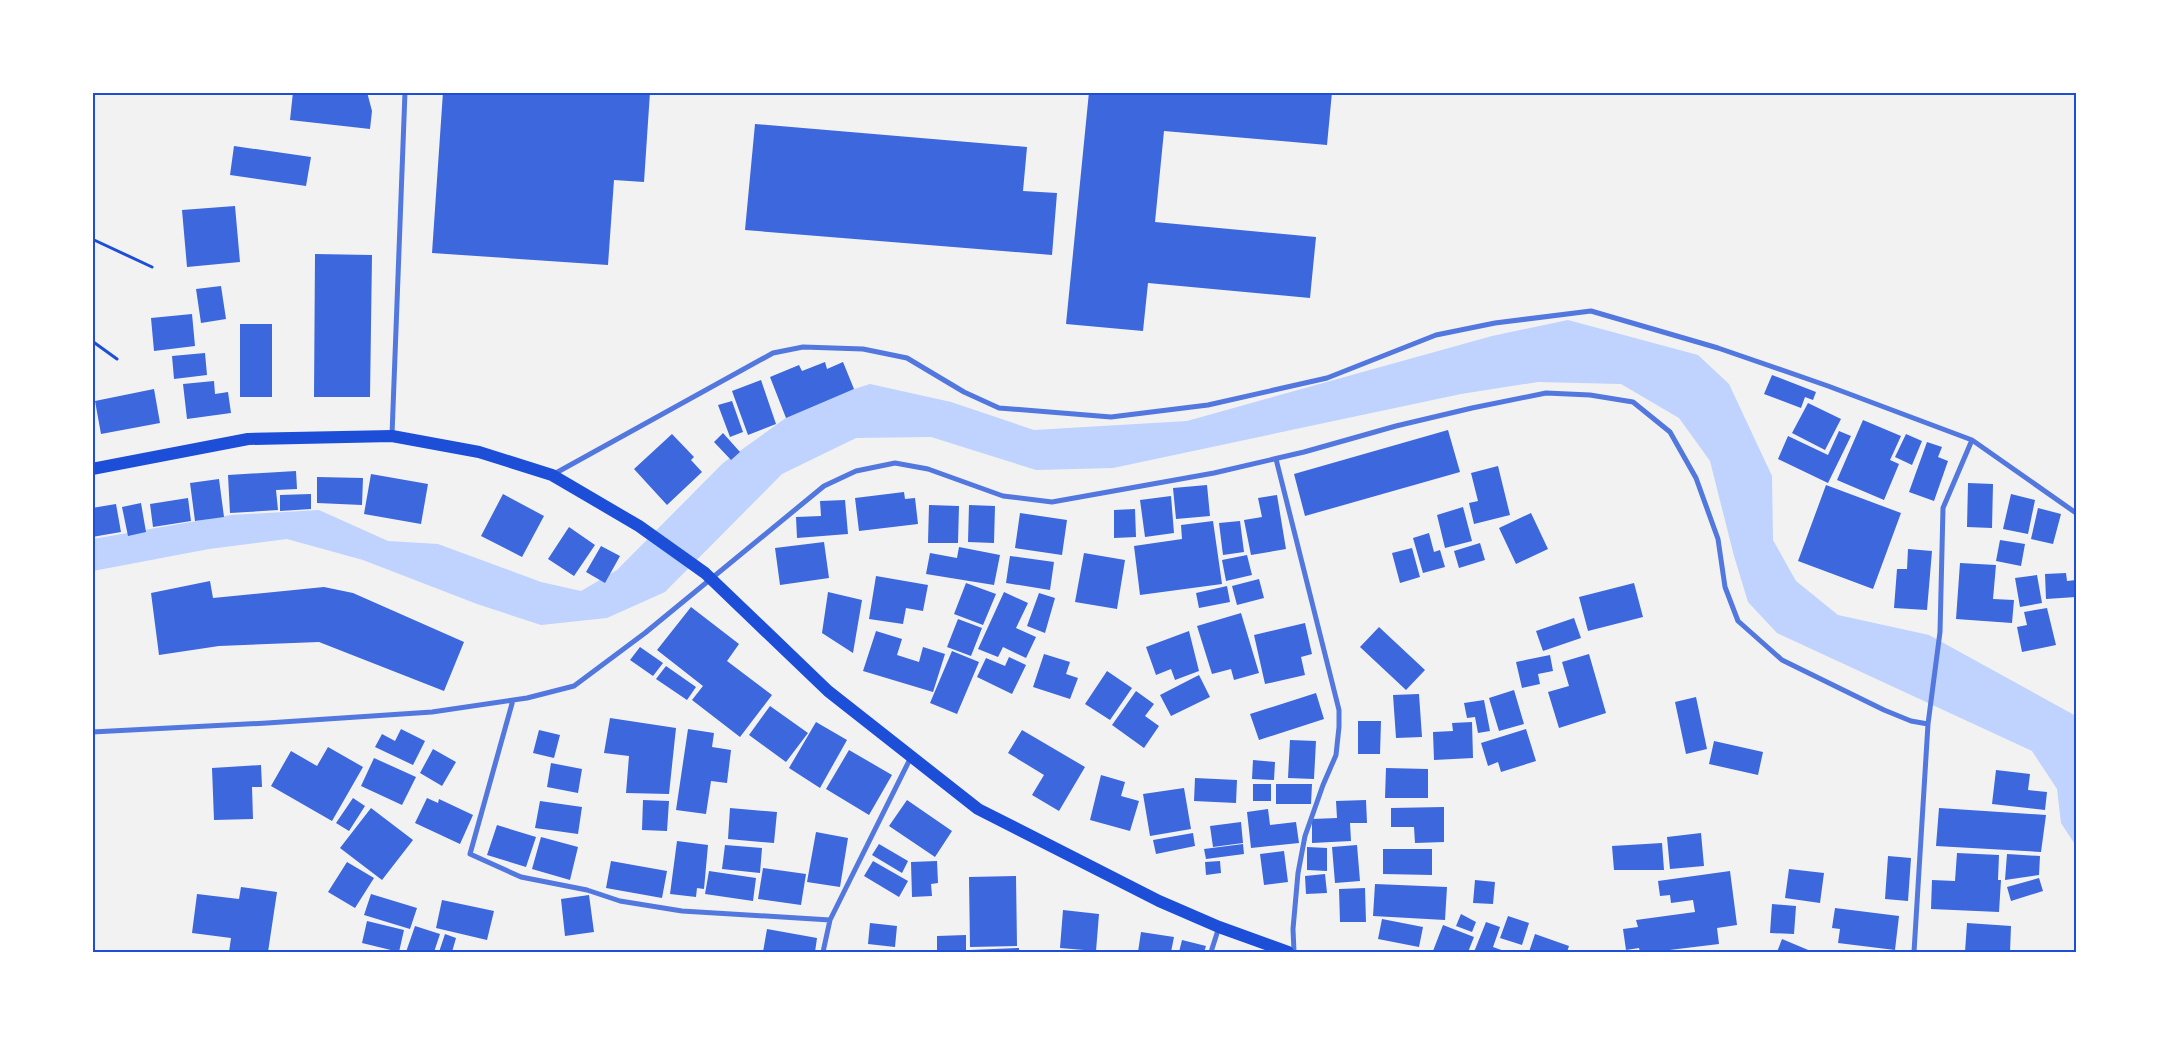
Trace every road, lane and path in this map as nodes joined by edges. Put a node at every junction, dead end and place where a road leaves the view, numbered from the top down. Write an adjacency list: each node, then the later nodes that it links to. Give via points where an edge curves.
1 (404, 92): 6 (street)
2 (92, 240): 3 (path)
3 (152, 267)
4 (92, 341): 5 (path)
5 (117, 359)
6 (392, 436): 9 (main road, via 248,439); 10 (main road, via 478,452)
7 (1972, 440): 10 (street, via 1718,348 1591,311 1495,323 1436,336 1327,378 1208,406 1111,417 999,408 964,392 907,358 863,349 803,347 773,353); 11 (street); 14 (street, via 1943,508 1940,632)
8 (1276, 459): 12 (street, via 1214,474 1052,502 1003,496 928,469 895,463 856,471 824,486); 14 (street, via 1405,424 1546,393 1590,395 1633,402 1670,432 1696,478 1718,539 1725,587 1738,621 1782,660 1884,710); 22 (street, via 1339,710 1336,755 1305,836 1299,863)
9 (92, 469)
10 (552, 475): 12 (main road, via 639,526)
11 (2076, 513)
12 (708, 576): 13 (street, via 574,686); 16 (main road, via 828,691)
13 (513, 700): 15 (street, via 432,712); 17 (street, via 470,854 521,877 587,890 620,901 682,911)
14 (1928, 724): 23 (street)
15 (92, 732)
16 (912, 756): 17 (street); 18 (main road, via 978,809 1159,901)
17 (830, 920): 19 (street)
18 (1219, 927): 20 (street); 21 (main road)
19 (823, 952)
20 (1211, 952)
21 (1288, 952)
22 (1294, 952)
23 (1914, 952)

